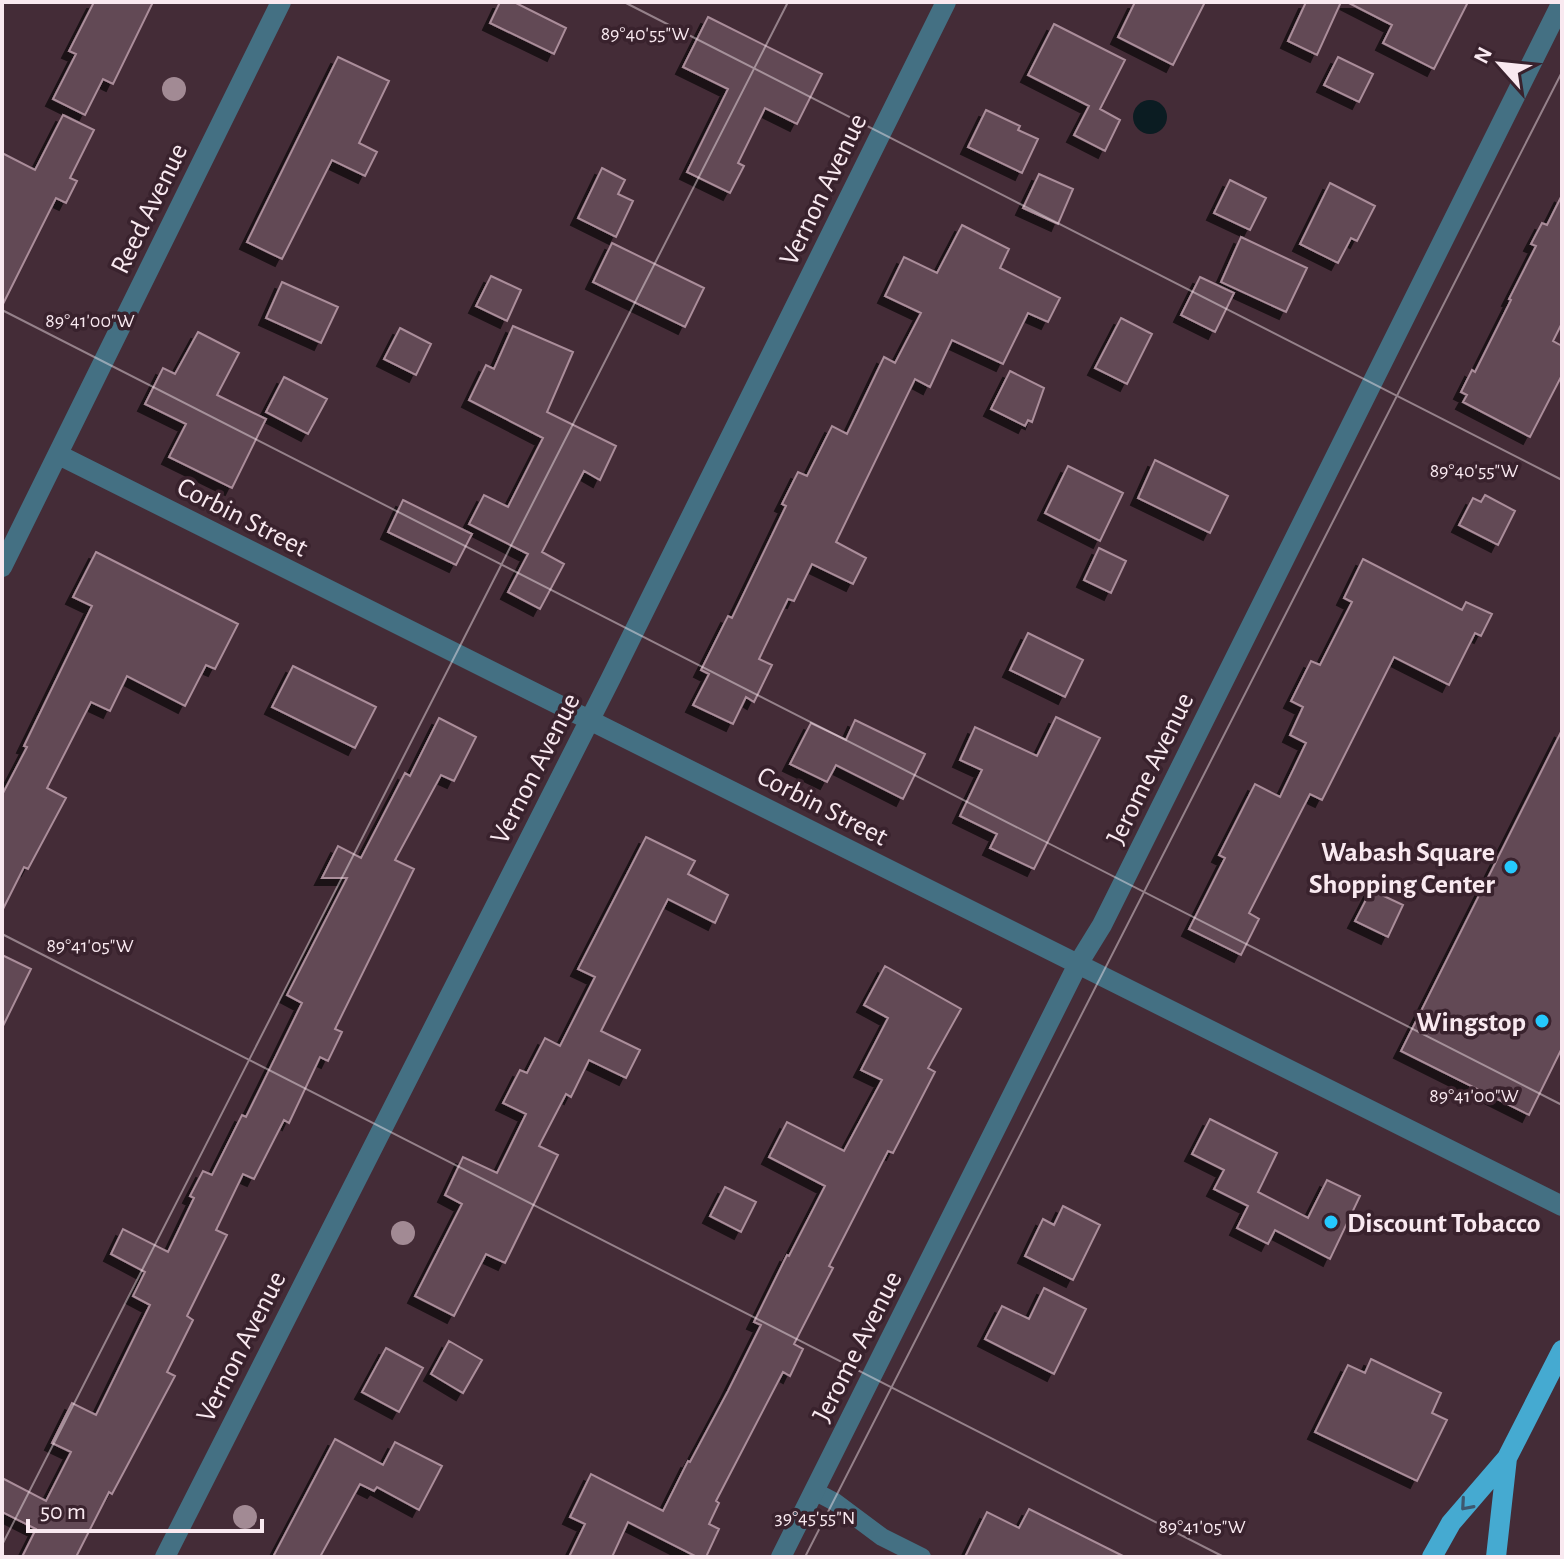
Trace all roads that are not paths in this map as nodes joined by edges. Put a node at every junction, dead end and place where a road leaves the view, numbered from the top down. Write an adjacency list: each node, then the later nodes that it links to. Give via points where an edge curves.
1 (281, 2): 4 (street, Reed Avenue)
2 (946, 2): 6 (street, Vernon Avenue)
3 (1562, 2): 7 (street, Jerome Avenue)
4 (59, 455): 5 (street, Reed Avenue); 6 (street, Corbin Street)
5 (2, 567)
6 (590, 719): 7 (street, Corbin Street); 12 (street, Vernon Avenue)
7 (1078, 964): 8 (street, Corbin Street); 11 (street, Jerome Avenue)
8 (1562, 1206)
9 (1562, 1350): 10 (main road)
10 (1507, 1458): 15 (main road, one-way to 15, via 1451,1523); 16 (main road)
11 (814, 1491): 13 (street, Jerome Avenue); 14 (lane)
12 (165, 1557)
13 (781, 1557)
14 (922, 1557)
15 (1432, 1557)
16 (1496, 1557)

